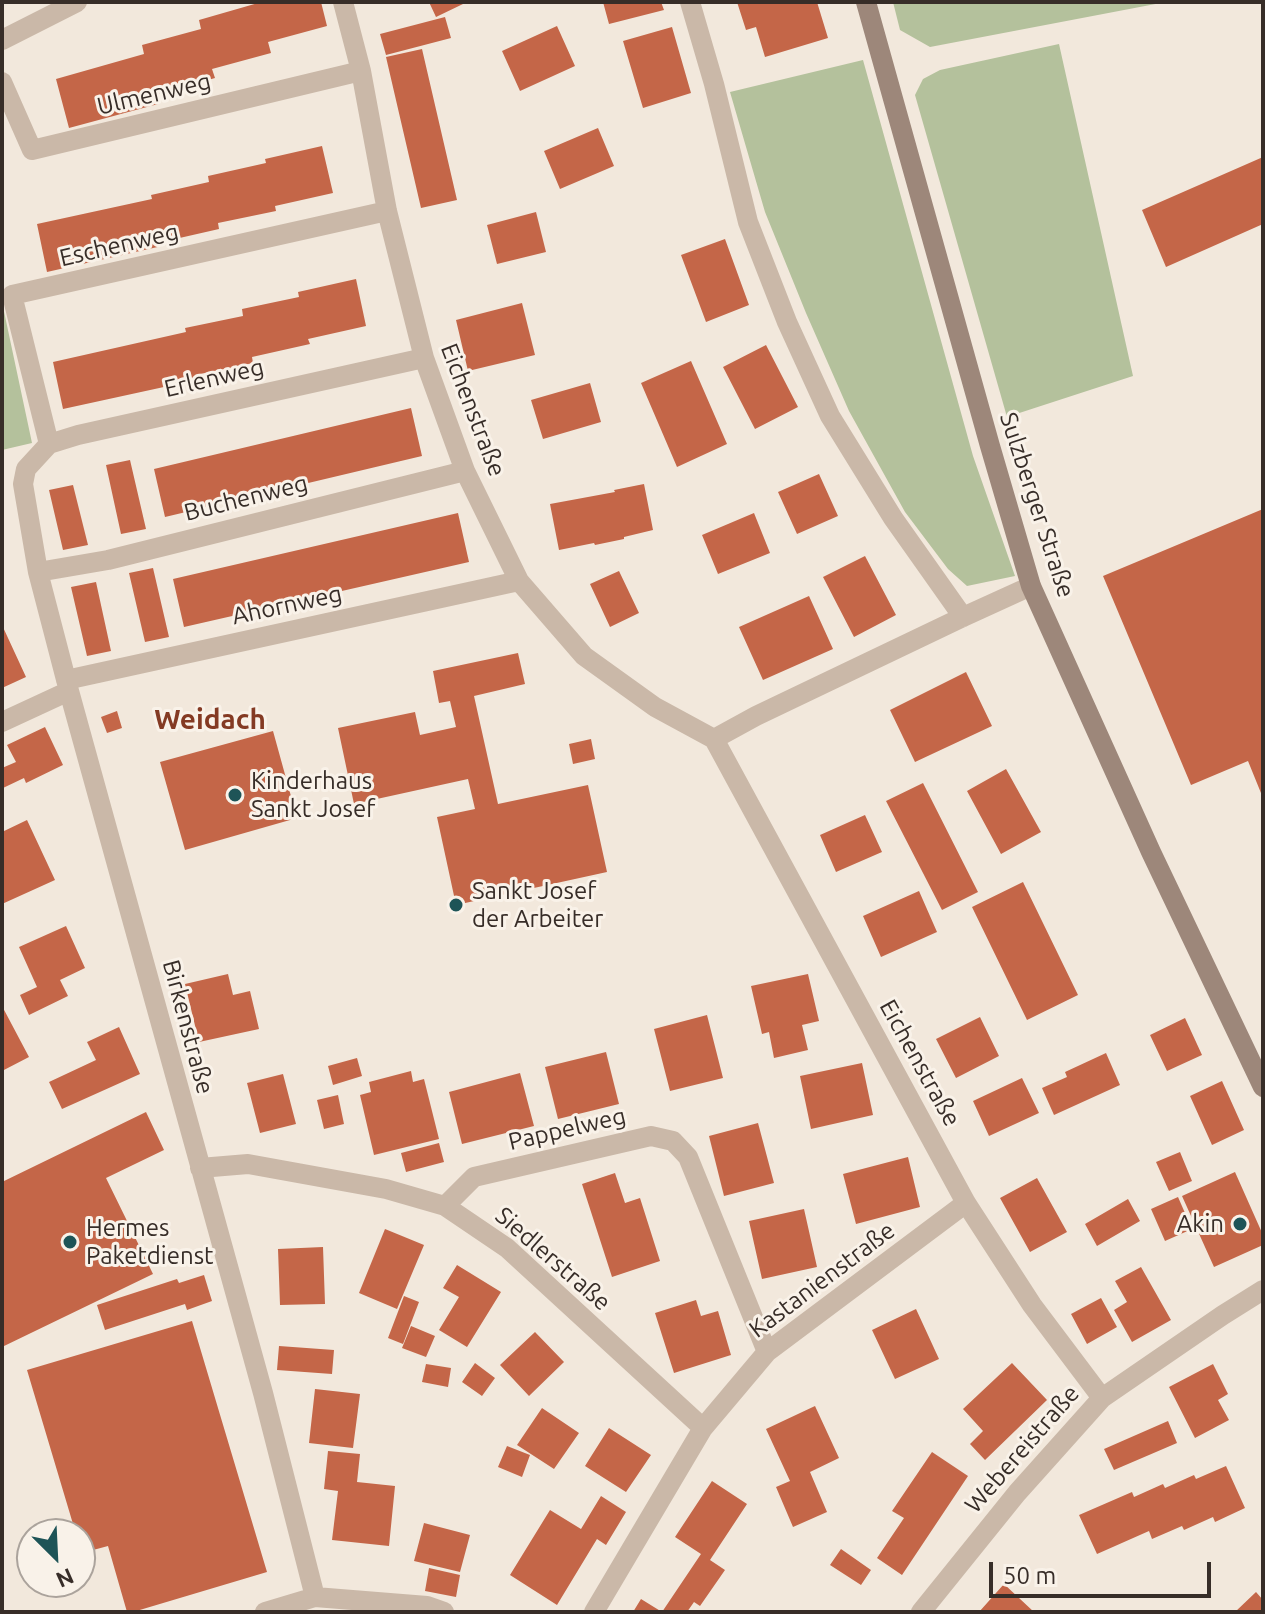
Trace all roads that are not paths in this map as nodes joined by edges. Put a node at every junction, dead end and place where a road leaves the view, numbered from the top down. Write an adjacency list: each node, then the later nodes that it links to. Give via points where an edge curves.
1 (77, 2): 5 (street)
2 (343, 2): 6 (street, Eichenstraße)
3 (690, 2): 15 (street, via 748,222 787,322 830,416)
4 (866, 2): 14 (street, Sulzberger Straße)
5 (2, 40)
6 (361, 71): 7 (street, Ulmenweg, via 32,150); 8 (street, Eichenstraße)
7 (2, 82)
8 (387, 211): 9 (street, Eichenstraße); 10 (street, Eschenweg, via 12,295)
9 (424, 358): 10 (street, Erlenweg); 11 (street, Eichenstraße)
10 (49, 444): 12 (street, Birkenstraße, via 26,469 23,484)
11 (465, 471): 12 (street, Buchenweg, via 108,560); 13 (street, Eichenstraße)
12 (38, 572): 16 (street, Birkenstraße)
13 (519, 581): 16 (street, Ahornweg); 18 (street, Eichenstraße, via 584,656 655,707)
14 (1031, 586): 15 (street); 19 (street, Sulzberger Straße)
15 (963, 617): 18 (street)
16 (68, 685): 17 (street, Ahornweg); 20 (street, Birkenstraße)
17 (2, 722)
18 (714, 739): 21 (street, Eichenstraße)
19 (1263, 1087)
20 (200, 1168): 22 (street, Siedlerstraße, via 248,1164 386,1189); 27 (street, Birkenstraße)
21 (966, 1203): 24 (street, Kastanienstraße); 25 (street, Eichenstraße, via 1032,1305)
22 (445, 1206): 24 (street, Pappelweg, via 474,1177 651,1136 673,1141 688,1157); 26 (street, Siedlerstraße, via 507,1248)
23 (1263, 1290): 25 (street, Webereistraße)
24 (767, 1352): 26 (street, Kastanienstraße)
25 (1102, 1398): 31 (street, Webereistraße)
26 (703, 1428): 30 (street, Kastanienstraße)
27 (315, 1597): 28 (street); 29 (street)
28 (265, 1612)
29 (444, 1612)
30 (594, 1612)
31 (921, 1612)

